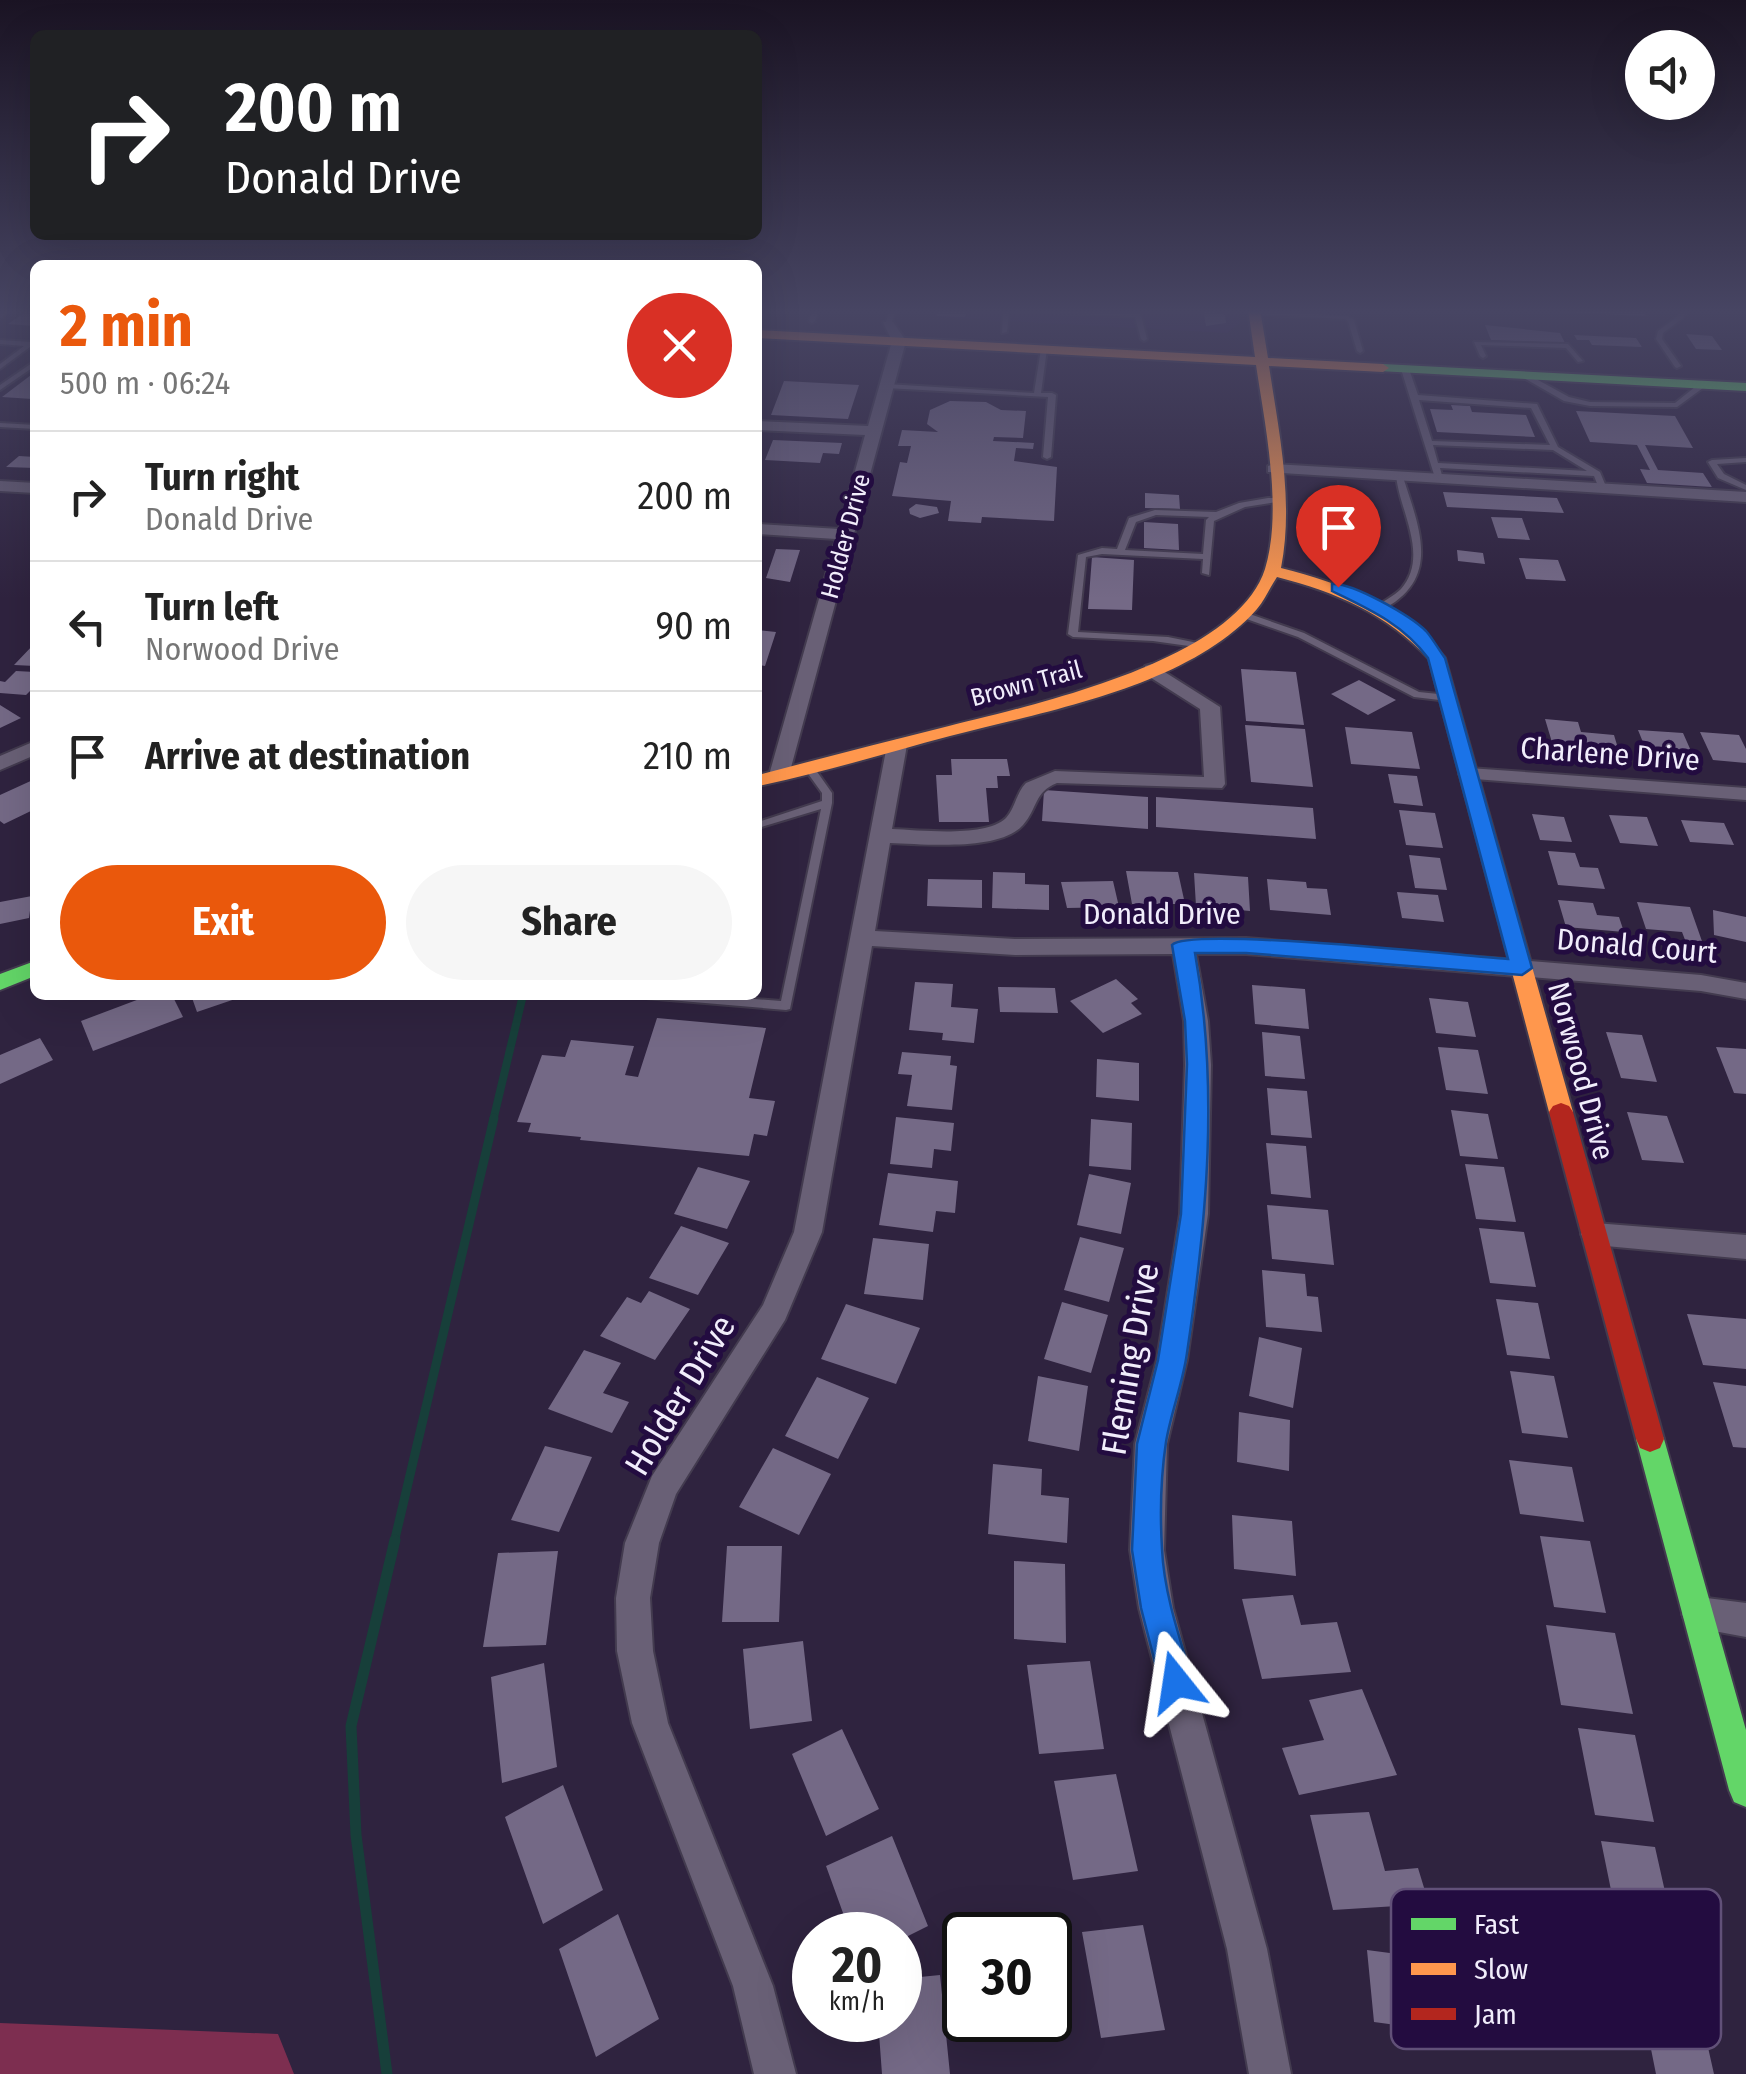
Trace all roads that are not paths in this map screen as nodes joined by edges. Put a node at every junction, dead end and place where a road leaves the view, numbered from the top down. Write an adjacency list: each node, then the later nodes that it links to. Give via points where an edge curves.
1 (880, 406): 9 (street, Holder Drive)
2 (1051, 406): 12 (lane)
3 (1267, 406): 14 (main road)
4 (1417, 406): 10 (lane)
5 (1531, 406): 11 (lane)
6 (0, 425): 8 (lane)
7 (762, 425): 9 (street)
8 (30, 427)
9 (873, 431): 24 (street, Holder Drive)
10 (1428, 442): 11 (lane); 15 (lane)
11 (1554, 448): 17 (lane)
12 (1047, 457)
13 (1746, 460): 20 (lane, via 1712,462)
14 (1274, 469): 16 (street); 21 (main road)
15 (1436, 472): 16 (street); 17 (street)
16 (1400, 477): 29 (lane, via 1417,560 1406,589)
17 (1600, 481): 20 (street)
18 (0, 486): 19 (street)
19 (30, 488)
20 (1745, 488)
21 (1278, 500): 22 (lane, via 1253,501); 27 (main road, via 1281,526)
22 (1218, 515): 25 (lane, via 1155,512 1132,520); 26 (lane, via 1210,520)
23 (762, 530): 24 (street)
24 (845, 534): 36 (street, Holder Drive)
25 (1120, 552): 26 (lane); 31 (lane, via 1082,555 1073,634 1164,636)
26 (1208, 557): 28 (lane)
27 (1272, 571): 29 (main road, Norwood Drive, via 1338,587); 30 (main road, Brown Trail)
28 (1206, 573)
29 (1380, 608): 33 (main road, Norwood Drive, via 1419,634 1436,658)
30 (1241, 614): 31 (main road, Brown Trail); 33 (lane, via 1301,635 1417,695)
31 (1200, 646): 32 (main road, Brown Trail)
32 (1152, 670): 34 (main road, Brown Trail, via 1063,703); 44 (street, via 1210,708 1215,784 1055,777 1025,793 1016,821 1004,830)
33 (1448, 698): 39 (main road, Norwood Drive)
34 (897, 745): 38 (main road, Brown Trail); 44 (street, Holder Drive)
35 (30, 749): 37 (street)
36 (786, 749): 38 (street); 40 (street, Holder Drive)
37 (0, 764)
38 (809, 768): 40 (main road, Brown Trail); 42 (lane, via 827,793)
39 (1469, 774): 41 (street, Charlene Drive); 47 (main road, Norwood Drive)
40 (768, 778)
41 (1746, 794)
42 (826, 804): 43 (lane); 51 (lane, via 786,1006)
43 (762, 824)
44 (880, 836): 45 (street, Holder Drive)
45 (862, 938): 46 (street, Donald Drive, via 1015,948); 57 (street, Holder Drive, via 808,1232 775,1311 663,1486 642,1542 633,1598 635,1651 650,1723 753,1986)
46 (1183, 945): 47 (street, Donald Drive); 58 (street, Fleming Drive, via 1198,1064 1194,1214 1172,1360 1151,1444 1147,1550 1156,1608 1247,1949)
47 (1522, 968): 50 (street, Donald Court); 52 (main road, Norwood Drive)
48 (30, 970): 49 (main road)
49 (0, 982)
50 (1746, 990)
51 (712, 1000)
52 (1594, 1234): 53 (street); 54 (main road, Norwood Drive)
53 (1746, 1247)
54 (1699, 1614): 55 (street); 56 (main road, Norwood Drive)
55 (1746, 1620)
56 (1746, 1790)
57 (775, 2074)
58 (1270, 2074)

